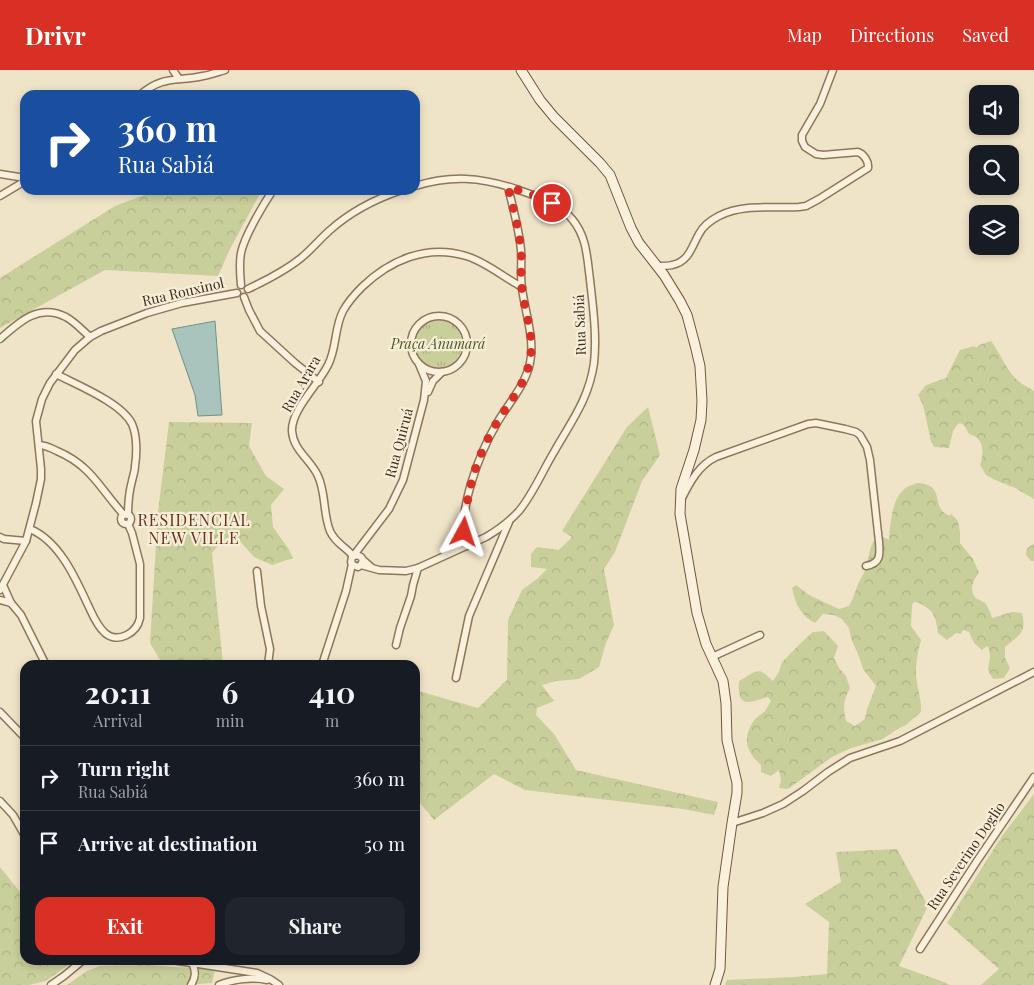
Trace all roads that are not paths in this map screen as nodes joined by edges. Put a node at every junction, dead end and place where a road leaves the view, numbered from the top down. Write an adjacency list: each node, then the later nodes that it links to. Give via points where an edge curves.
1 (173, 70): 5 (street)
2 (225, 70): 5 (street)
3 (521, 70): 15 (main road, via 554,118 610,175 631,228)
4 (833, 70): 15 (street, via 802,141 808,150 816,154 861,153 869,168 804,206 745,208 718,216 699,232 692,250 680,262)
5 (179, 79): 6 (street, via 162,82)
6 (147, 90)
7 (0, 174): 8 (street)
8 (20, 179)
9 (20, 183): 14 (street)
10 (420, 185): 11 (street, Rua Sabiá, via 472,179)
11 (508, 187): 17 (street, via 520,240); 33 (street, Rua Sabiá, via 557,206 579,229 588,263 594,348 594,364 584,401 532,493)
12 (269, 195): 16 (street, via 241,251)
13 (387, 195): 18 (street, via 350,215 302,258)
14 (0, 196)
15 (657, 266): 31 (main road, via 687,315 700,366 701,420)
16 (241, 285): 18 (street); 19 (street)
17 (522, 287): 26 (street, Rua Arara, via 483,263 457,253 436,252 408,256 394,262 373,277 348,303 339,321 331,359); 37 (street, via 530,330 530,362 519,389 490,435 474,472 464,523 464,538)
18 (248, 288): 20 (street)
19 (237, 292): 20 (street); 21 (street, Rua Rouxinol, via 155,310)
20 (244, 297): 26 (street, via 260,330)
21 (90, 337): 22 (street, via 66,318 46,312 22,321); 25 (street, Rua Rouxinol)
22 (0, 339)
23 (419, 364): 24 (street, via 431,371); 24 (street, via 411,346 416,328 431,317 450,318 464,332 466,351 456,366); 27 (street, via 426,381)
24 (442, 372): 27 (street, via 430,385)
25 (56, 374): 28 (street, Rua Rouxinol, via 37,415); 32 (street, via 108,401 126,414 132,425 136,442 135,466)
26 (319, 382): 38 (street, Rua Arara, via 295,416 292,432 301,453 320,478 333,537)
27 (424, 400): 38 (street, Rua Quiruá, via 403,480 389,509 363,543)
28 (39, 444): 29 (street); 30 (street, Rua Rouxinol)
29 (52, 449): 30 (street); 32 (street, via 71,458 91,474)
30 (40, 457): 34 (street, Rua Rouxinol, via 41,479)
31 (680, 501): 39 (street, via 702,466 716,457 812,423 851,430 860,435 867,447 877,520 878,560); 49 (main road, via 697,612)
32 (125, 519): 34 (street, via 140,564 140,618 125,636 117,638 103,631 55,547 40,533)
33 (509, 521): 37 (street, Rua Sabiá); 54 (street, via 469,616)
34 (30, 529): 36 (street, Rua Rouxinol)
35 (0, 537): 36 (street)
36 (26, 541): 44 (street, Rua Rouxinol)
37 (468, 546): 40 (street, Rua Sabiá)
38 (357, 560): 42 (street, Rua Sabiá, via 374,569); 52 (street, Rua Quiruá)
39 (866, 566)
40 (418, 568): 42 (street, Rua Sabiá); 43 (street)
41 (257, 571): 51 (street, via 270,649)
42 (408, 571): 43 (street)
43 (413, 585): 48 (street)
44 (1, 587): 46 (street)
45 (0, 600): 46 (street)
46 (11, 603): 50 (street, via 21,615)
47 (760, 635): 49 (street)
48 (396, 645)
49 (712, 657): 59 (main road, via 723,681 727,740 738,783)
50 (44, 660)
51 (269, 660)
52 (324, 660)
53 (1034, 672): 59 (street, via 900,741 850,758 783,804)
54 (456, 678)
55 (0, 712): 56 (street)
56 (20, 733)
57 (1034, 777): 61 (street, Rua Severino Doglio)
58 (0, 801): 60 (street)
59 (732, 823): 71 (main road, via 723,887 720,969)
60 (20, 827)
61 (920, 949)
62 (77, 965): 70 (street)
63 (192, 965): 67 (street)
64 (200, 965): 67 (street)
65 (207, 965): 66 (street)
66 (227, 968): 68 (street, via 264,975); 69 (street, via 227,979)
67 (195, 980)
68 (277, 983): 69 (street, via 254,979)
69 (222, 984)
70 (51, 985)
71 (715, 985)

